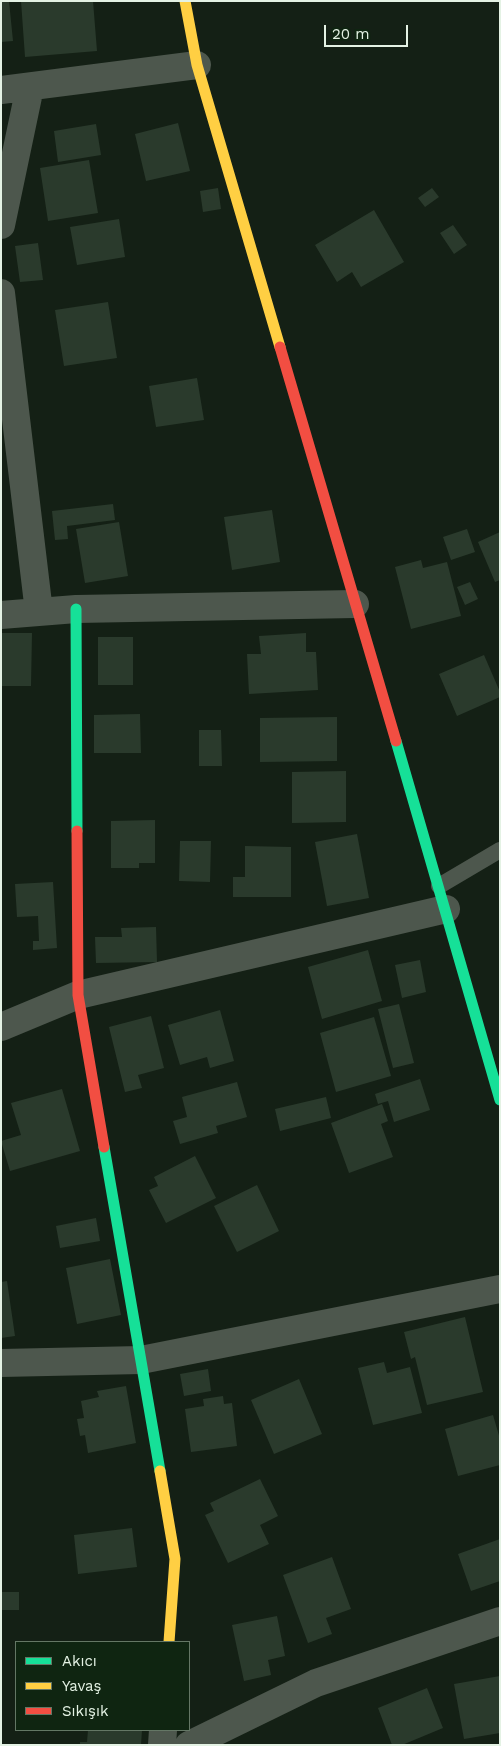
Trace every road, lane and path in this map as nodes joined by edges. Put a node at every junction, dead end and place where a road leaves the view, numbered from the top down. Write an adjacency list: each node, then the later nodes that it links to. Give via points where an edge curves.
1 (185, 1): 2 (street)
2 (197, 65): 3 (street); 7 (street)
3 (30, 87): 4 (street); 5 (street)
4 (1, 90)
5 (1, 225)
6 (1, 293): 9 (street)
7 (355, 604): 8 (street); 12 (street)
8 (76, 610): 9 (street); 13 (street)
9 (39, 612): 10 (street)
10 (1, 615)
11 (500, 850): 12 (lane)
12 (442, 898): 13 (street); 15 (street)
13 (78, 995): 14 (street); 17 (street)
14 (1, 1027)
15 (500, 1100)
16 (500, 1289): 17 (street)
17 (141, 1360): 18 (street); 20 (street, via 175,1558)
18 (1, 1363)
19 (500, 1621): 23 (street, via 316,1683)
20 (169, 1641)
21 (163, 1731): 22 (street)
22 (162, 1745)
23 (189, 1745)

